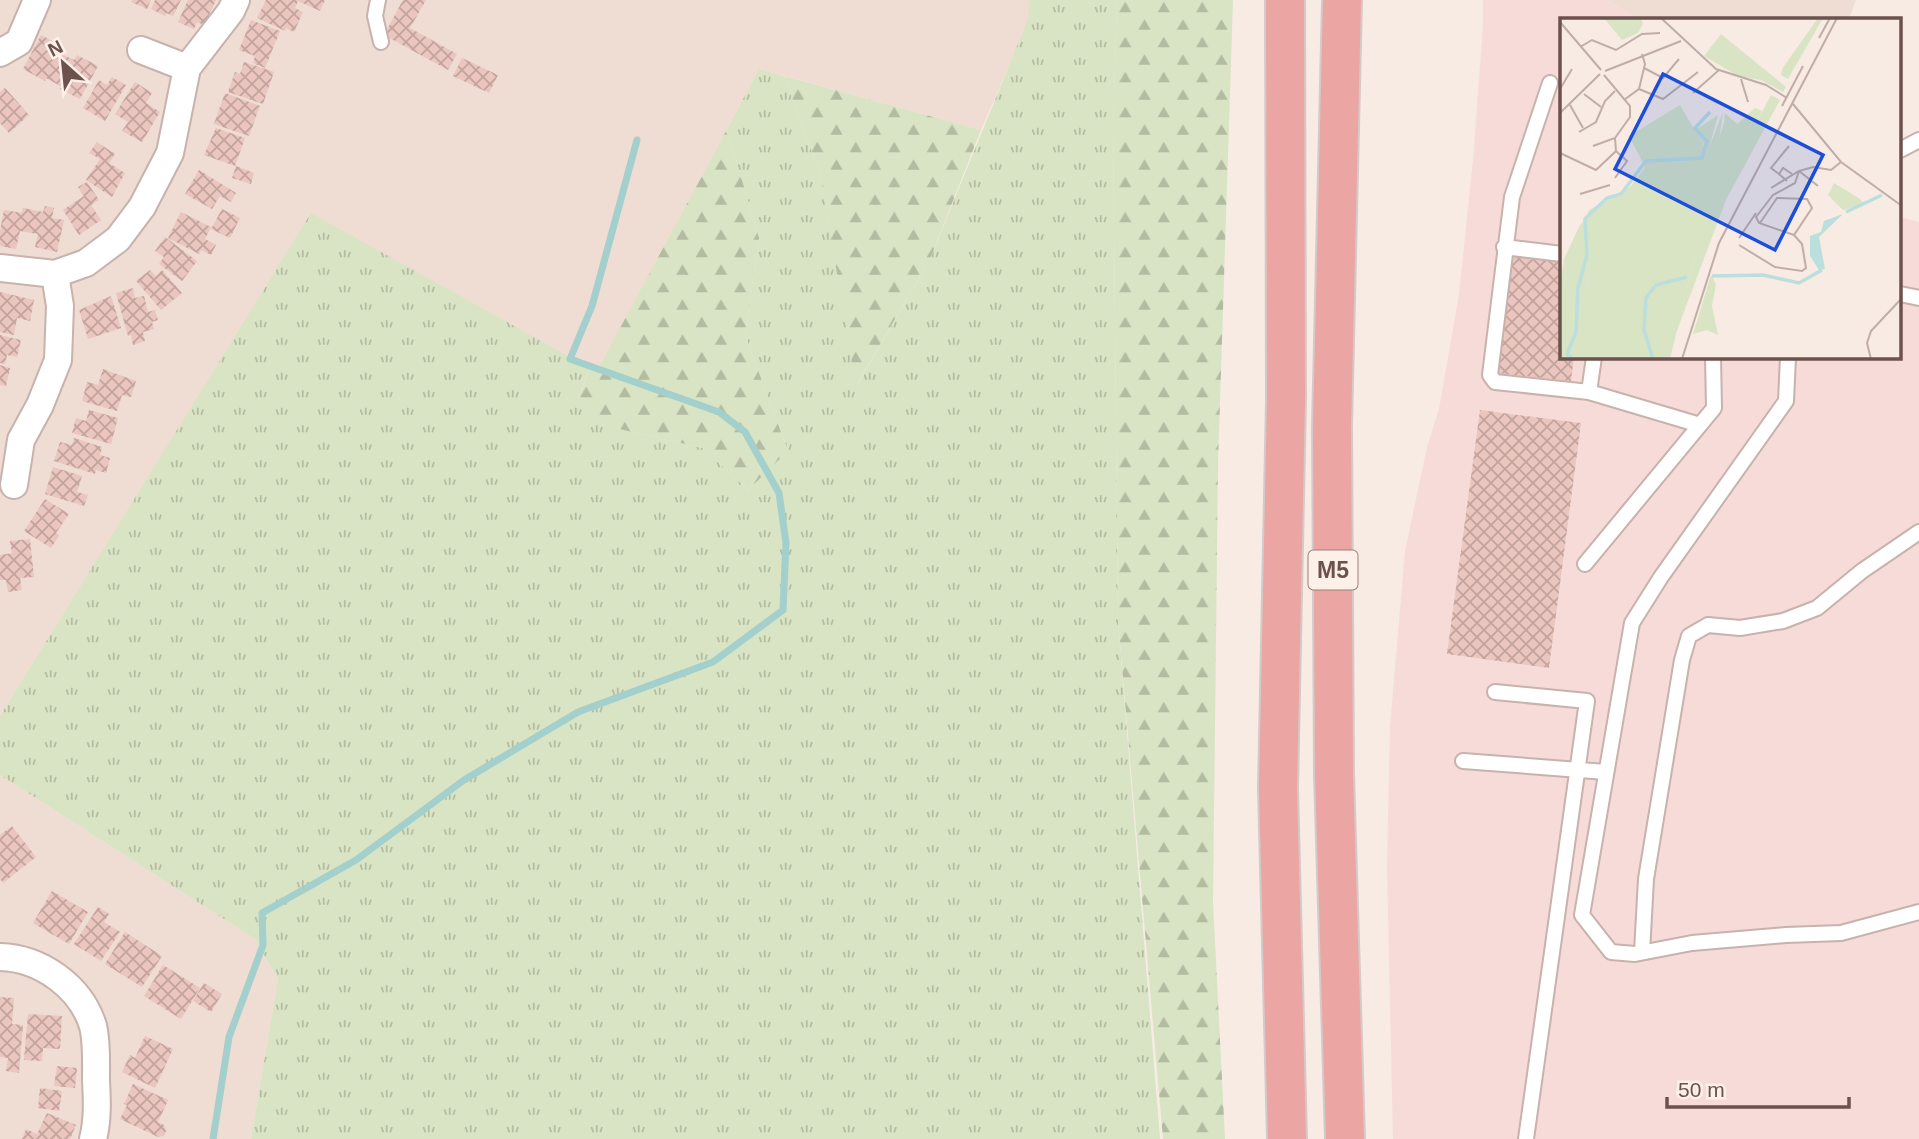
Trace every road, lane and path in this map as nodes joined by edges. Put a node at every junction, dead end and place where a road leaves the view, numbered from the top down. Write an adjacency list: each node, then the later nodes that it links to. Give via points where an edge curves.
1 (37, 0): 8 (street, via 19,42)
2 (236, 0): 9 (street)
3 (378, 0): 6 (lane, via 375,16)
4 (1285, 0): 34 (highway, M5, via 1286,399 1278,788)
5 (1342, 0): 35 (highway, M5, via 1332,426)
6 (381, 42)
7 (141, 50): 9 (street)
8 (0, 53)
9 (187, 68): 16 (street, via 170,153 142,207 118,239 86,263)
10 (1550, 82): 13 (lane, via 1512,197)
11 (1919, 141): 12 (lane)
12 (1902, 149)
13 (1504, 247): 14 (lane); 20 (lane, via 1492,379)
14 (1560, 254)
15 (0, 268): 16 (street)
16 (55, 274): 22 (street, via 60,306 58,359 40,405)
17 (1594, 359): 20 (lane)
18 (1713, 359): 21 (lane, via 1714,408)
19 (1788, 359): 29 (lane, via 1786,401 1632,624)
20 (1590, 392): 21 (lane)
21 (1700, 425): 25 (lane)
22 (11, 438): 23 (street)
23 (14, 485)
24 (1919, 532): 31 (lane, via 1817,608 1783,621 1740,628 1708,625 1689,636 1646,879)
25 (1585, 564)
26 (1495, 692): 28 (lane, via 1587,701)
27 (1464, 761): 28 (lane)
28 (1577, 770): 29 (lane); 36 (lane)
29 (1606, 772): 31 (lane, via 1582,915 1611,952)
30 (1919, 912): 31 (lane, via 1841,933 1786,934)
31 (1642, 952)
32 (0, 957): 33 (street, via 40,965 62,979 84,1006 93,1029 97,1101)
33 (93, 1139)
34 (1287, 1139)
35 (1345, 1139)
36 (1526, 1139)

